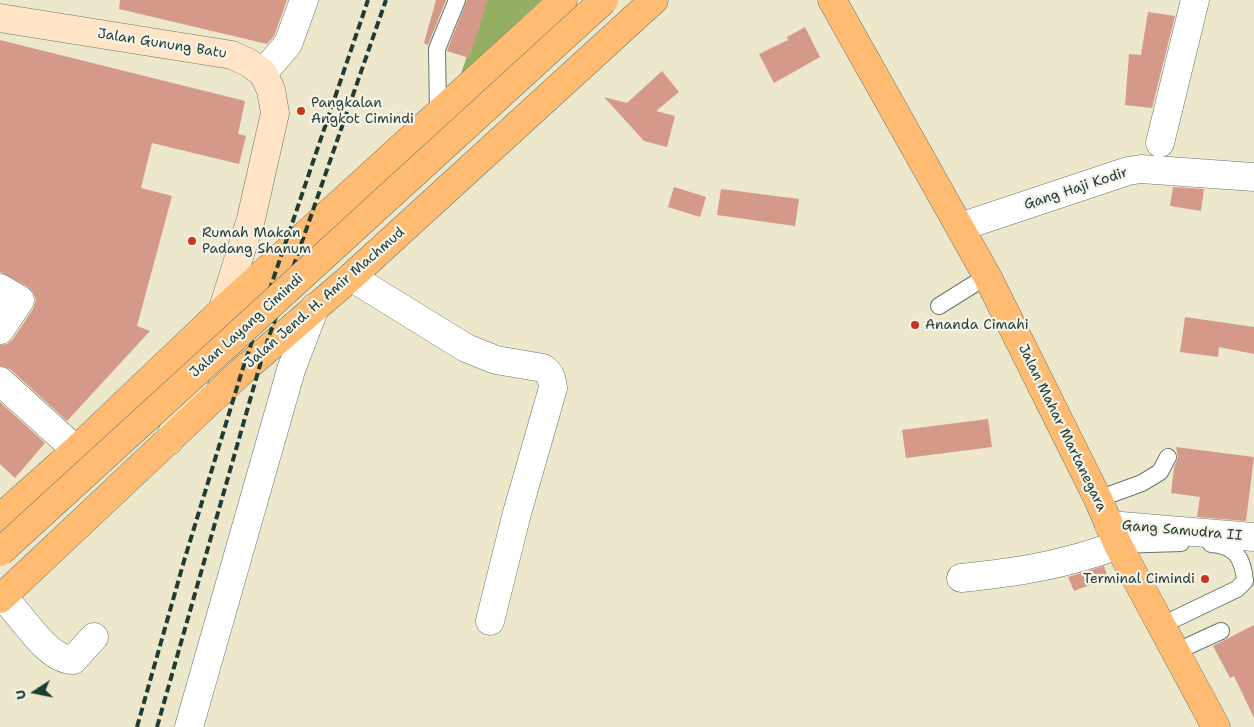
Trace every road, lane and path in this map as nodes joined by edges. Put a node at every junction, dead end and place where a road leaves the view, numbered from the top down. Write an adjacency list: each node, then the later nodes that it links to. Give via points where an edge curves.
1 (304, 0): 9 (street, via 288,44)
2 (457, 0): 10 (lane, via 437,49)
3 (563, 0): 10 (main road)
4 (604, 0): 31 (main road, Jalan Layang Cimindi, bridge)
5 (654, 0): 12 (main road, Jalan Jend. H. Amir Machmud)
6 (832, 0): 14 (main road, Jalan Mahar Martanegara)
7 (1195, 0): 11 (street)
8 (0, 18): 9 (main road, Jalan Gunung Batu, via 232,55)
9 (263, 73): 20 (main road, via 271,90 275,113 251,219)
10 (438, 113): 12 (main road); 20 (main road)
11 (1160, 143)
12 (480, 160): 16 (main road, Jalan Jend. H. Amir Machmud)
13 (1254, 177): 14 (street, Gang Haji Kodir, via 1128,170)
14 (960, 228): 15 (main road, Jalan Mahar Martanegara)
15 (987, 276): 18 (lane); 27 (main road, Jalan Mahar Martanegara)
16 (351, 277): 19 (main road, Jalan Jend. H. Amir Machmud); 34 (street, via 466,348 496,360 543,368 549,372 553,388 516,513)
17 (0, 288): 21 (street, via 20,300)
18 (939, 306)
19 (315, 307): 23 (main road, Jalan Jend. H. Amir Machmud); 39 (street, via 291,370)
20 (224, 309): 23 (main road); 24 (main road)
21 (0, 330)
22 (0, 381): 24 (street)
23 (169, 441): 26 (main road, Jalan Jend. H. Amir Machmud)
24 (76, 450): 26 (main road); 28 (main road)
25 (1168, 458): 27 (lane, via 1160,472 1142,483)
26 (116, 490): 33 (main road, Jalan Jend. H. Amir Machmud)
27 (1098, 499): 29 (main road, Jalan Mahar Martanegara)
28 (0, 518)
29 (1114, 535): 30 (street, Gang Samudra II); 32 (street, via 1084,558 1044,568); 35 (main road, Jalan Mahar Martanegara); 35 (lane, via 1225,544 1241,562 1245,581 1237,589)
30 (1254, 537)
31 (0, 552)
32 (961, 578)
33 (1, 598): 37 (street, via 15,608 43,644 63,660 73,660)
34 (490, 621)
35 (1162, 625): 38 (main road, Jalan Mahar Martanegara)
36 (1221, 631): 38 (lane)
37 (94, 638)
38 (1175, 652): 40 (main road, Jalan Mahar Martanegara)
39 (189, 727)
40 (1216, 727)

